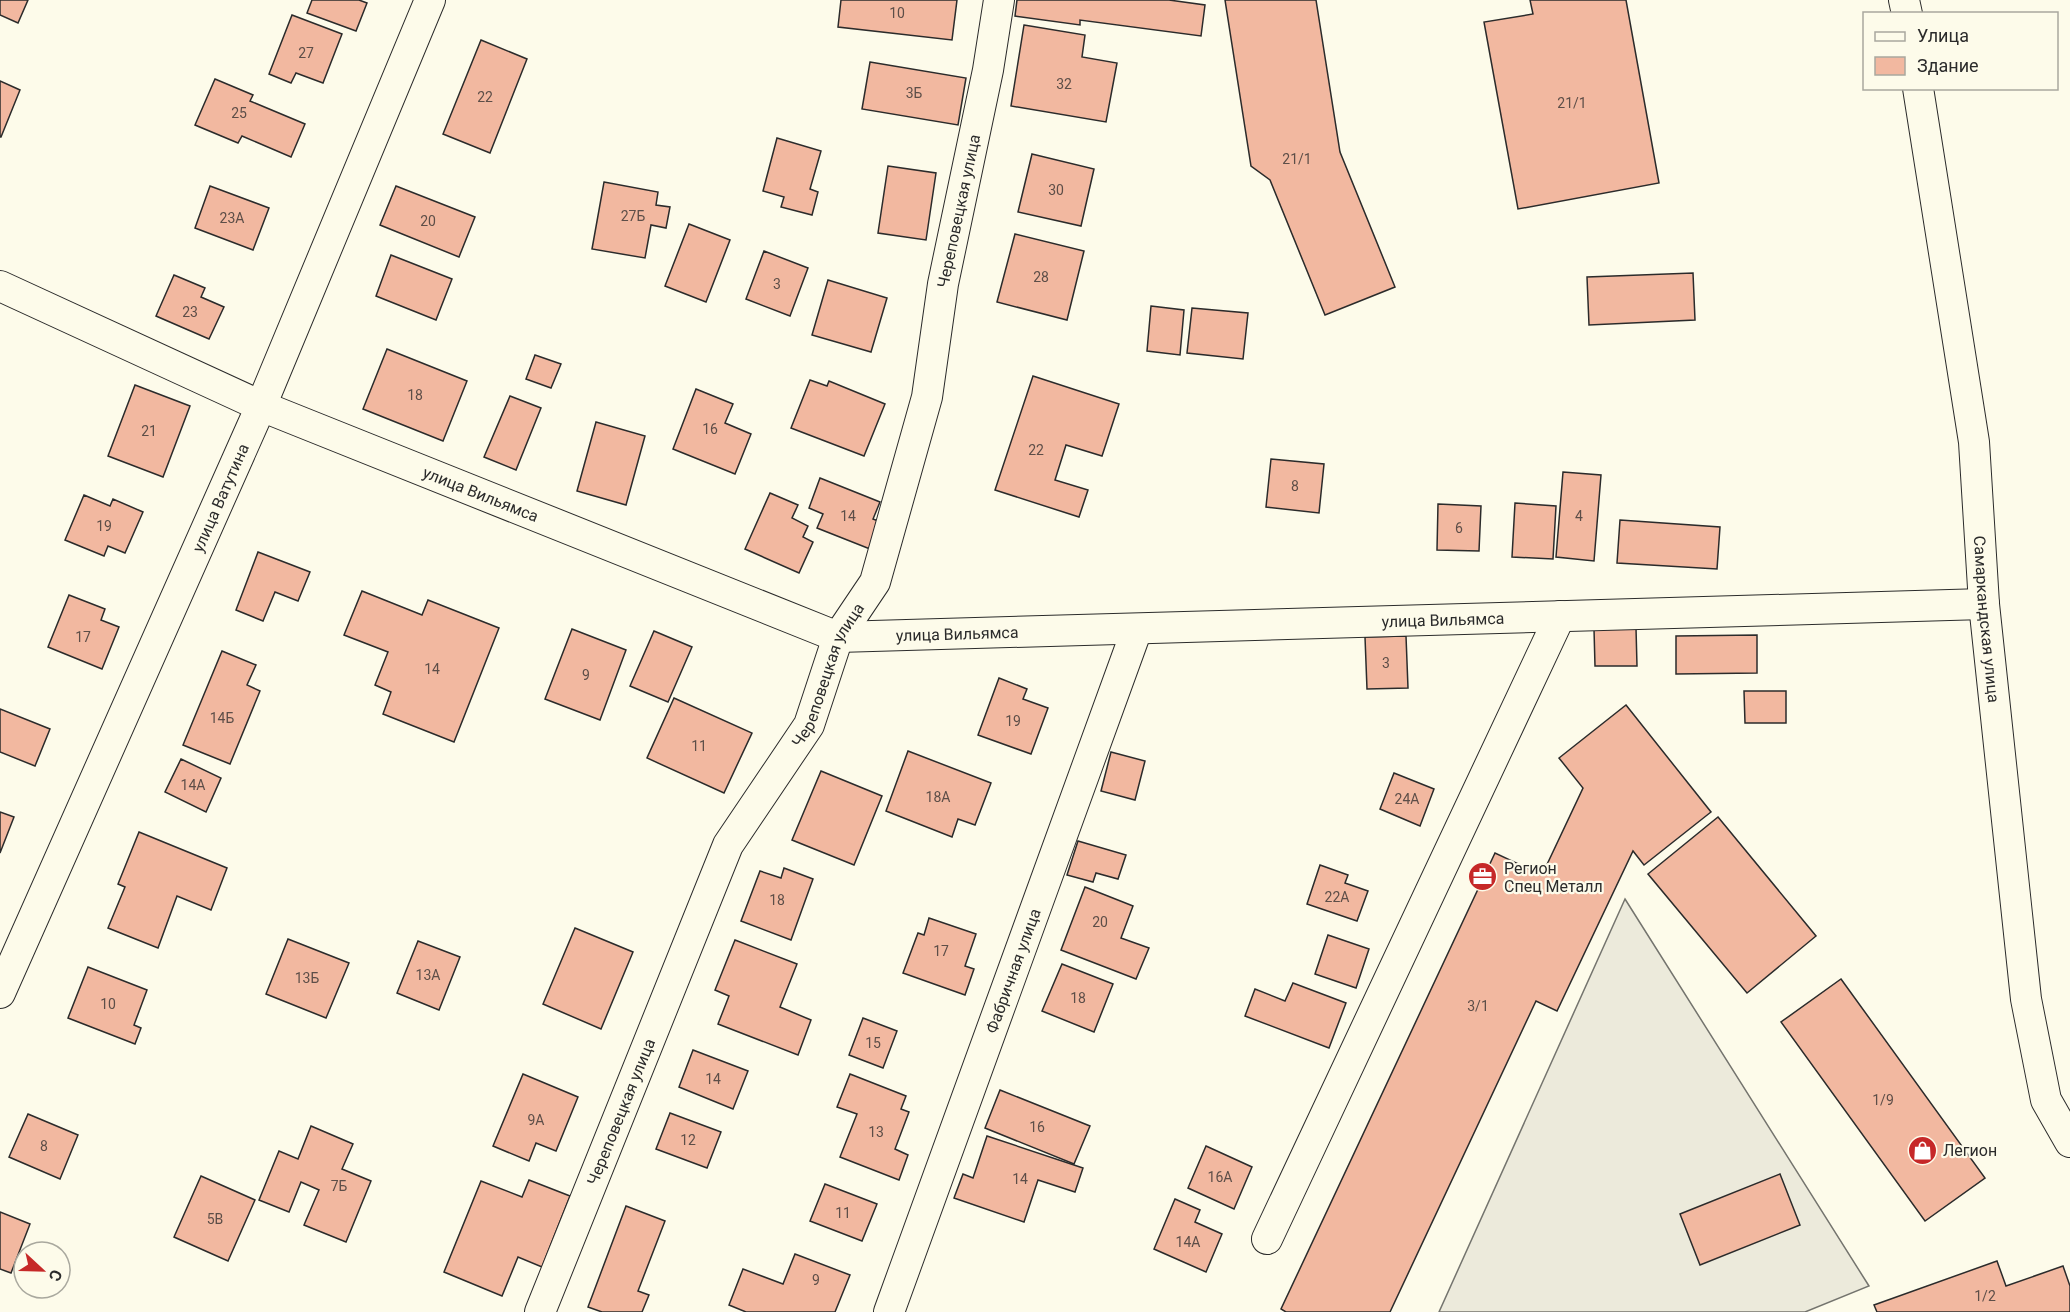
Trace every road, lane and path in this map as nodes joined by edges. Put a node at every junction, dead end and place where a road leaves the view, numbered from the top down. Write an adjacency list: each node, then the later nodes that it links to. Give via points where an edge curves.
1 (430, 0): 5 (street, улица Ватутина)
2 (999, 0): 9 (street, Череповецкая улица, via 943,284 927,397 875,582)
3 (1918, 90): 6 (street, Самаркандская улица, via 1974,442)
4 (0, 286): 5 (street, улица Вильямса)
5 (261, 406): 9 (street, улица Вильямса); 10 (street, улица Ватутина)
6 (1984, 604): 7 (street, улица Вильямса); 11 (street, Самаркандская улица, via 2026,999 2046,1100)
7 (1560, 616): 8 (street, улица Вильямса); 12 (street)
8 (1137, 628): 9 (street, улица Вильямса); 14 (street, Фабричная улица)
9 (838, 637): 13 (street, Череповецкая улица, via 809,725 728,845)
10 (0, 993)
11 (2070, 1142)
12 (1267, 1239)
13 (540, 1312)
14 (889, 1312)

